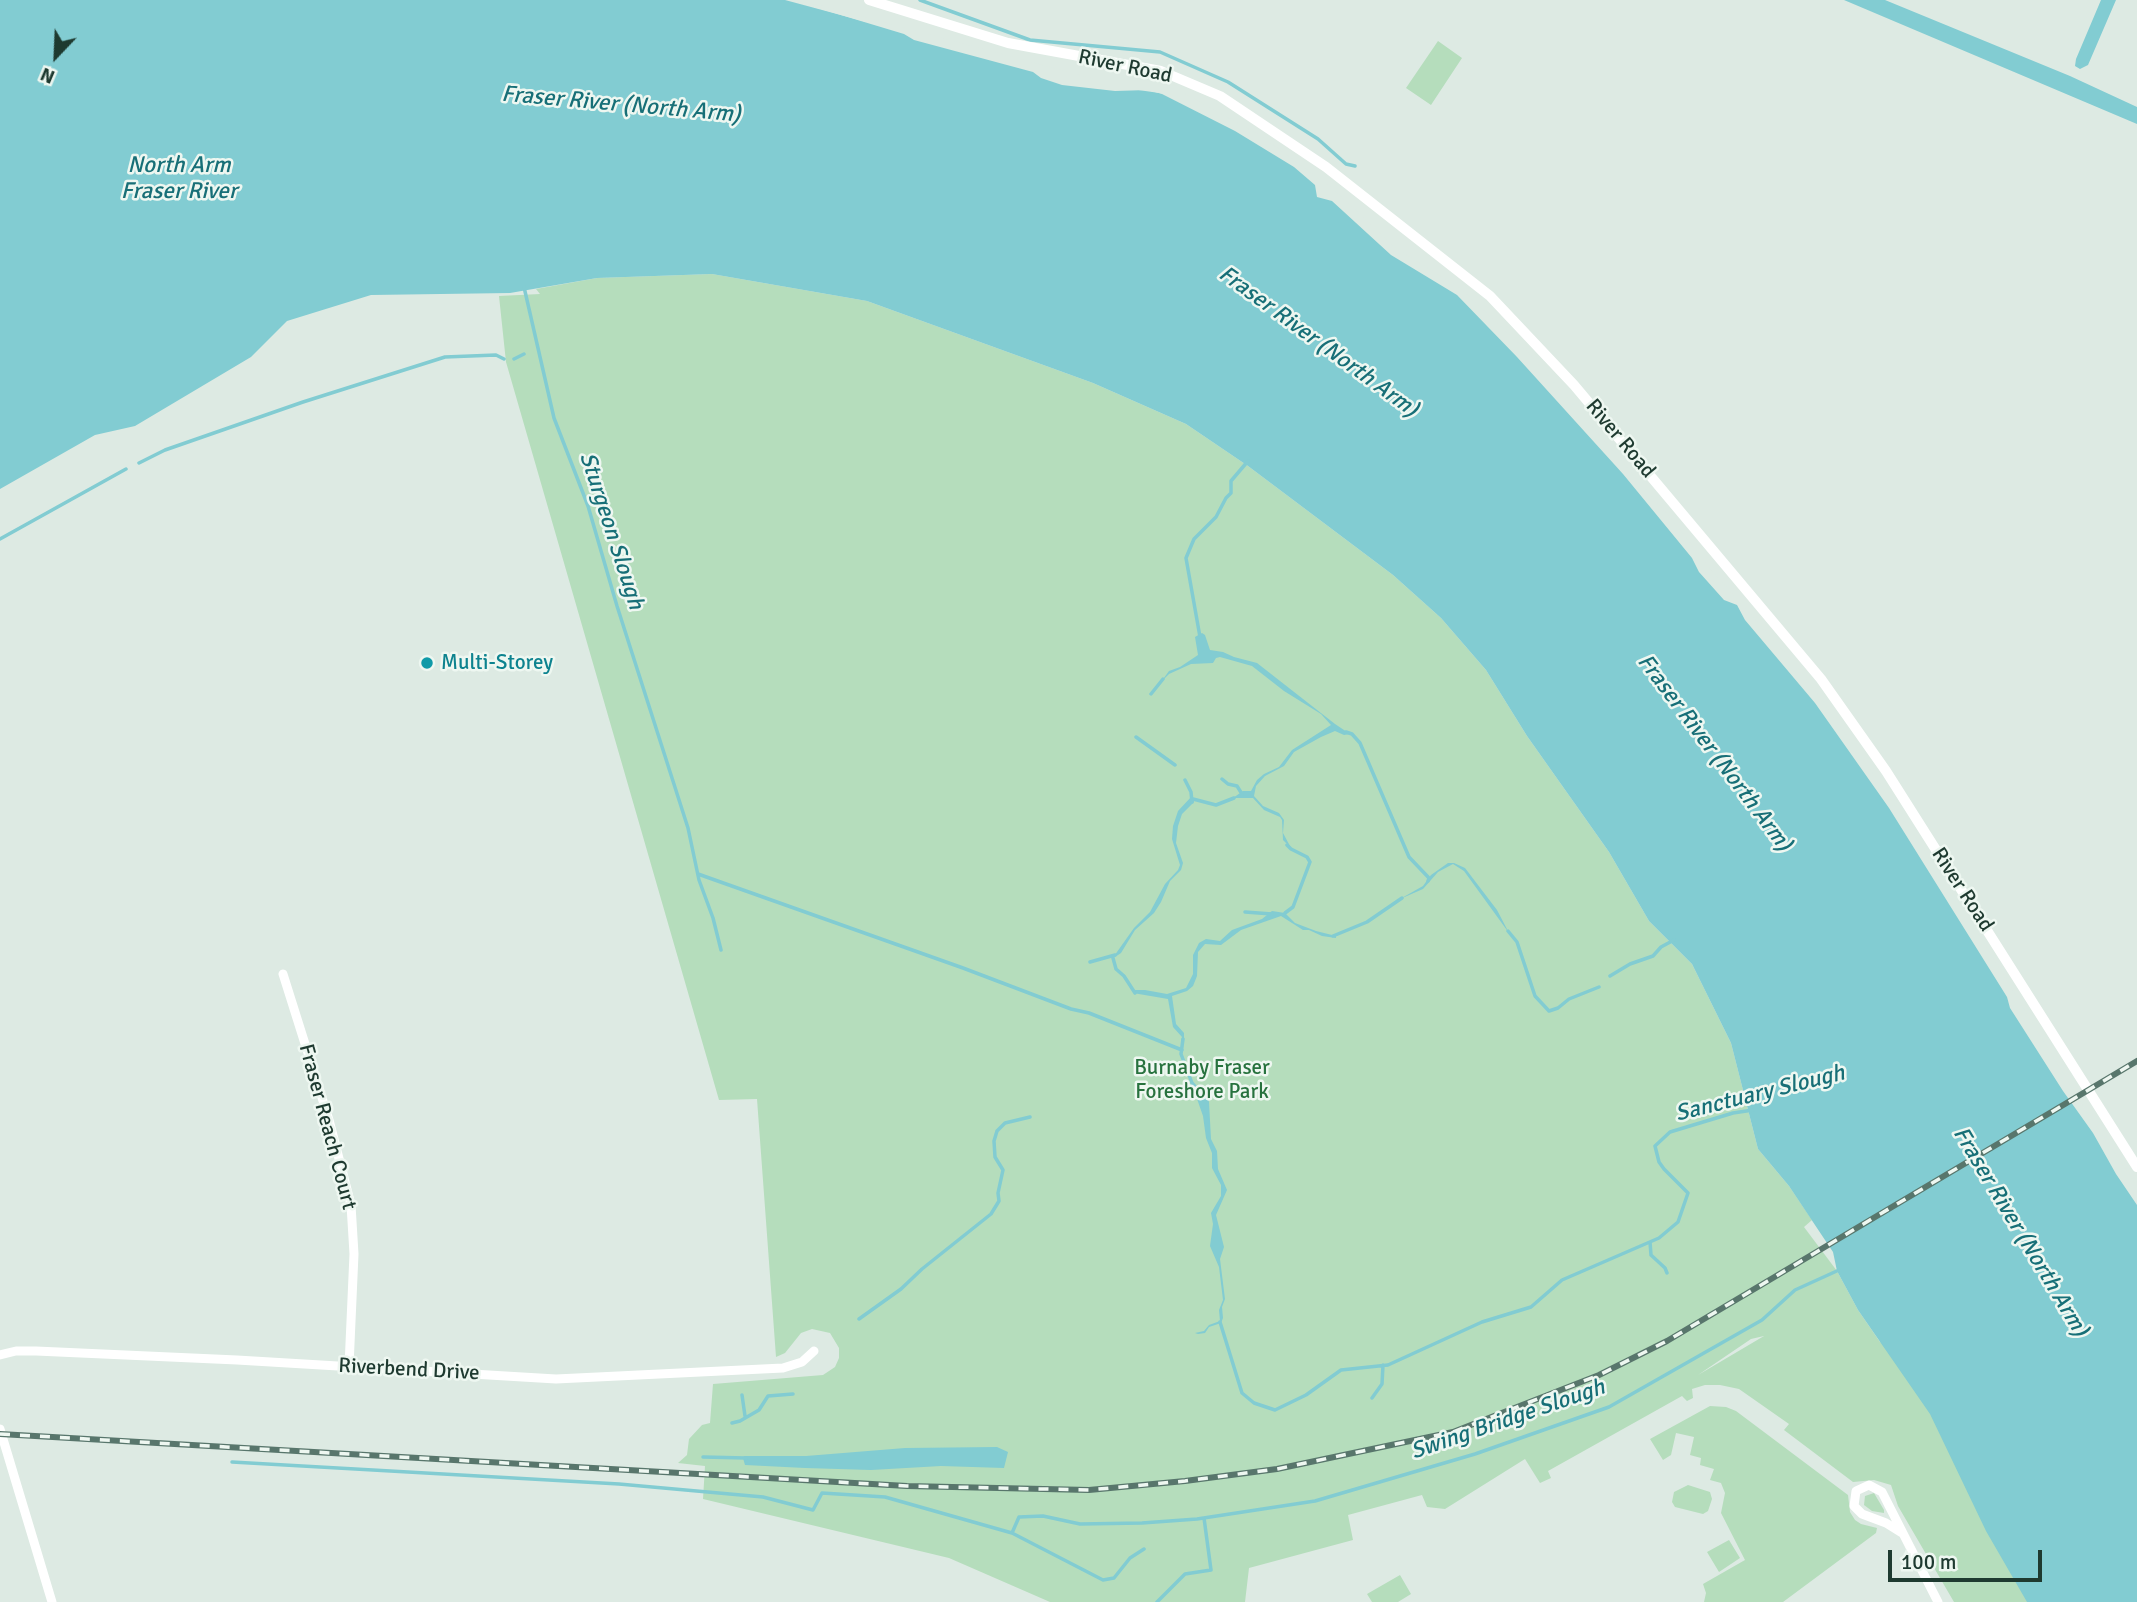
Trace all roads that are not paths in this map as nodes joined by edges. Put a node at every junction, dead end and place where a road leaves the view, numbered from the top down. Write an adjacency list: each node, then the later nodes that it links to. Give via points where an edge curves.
1 (869, 0): 3 (street, River Road, via 1008,43 1161,71 1211,91 1326,167 1490,296 1574,385 1821,679 1886,771)
2 (284, 974): 6 (street, Fraser Reach Court, via 351,1205 354,1254)
3 (2137, 1167)
4 (814, 1351): 6 (street, Riverbend Drive, via 802,1362 783,1368 556,1379)
5 (0, 1355): 6 (street, Riverbend Drive, via 36,1351)
6 (349, 1366)
7 (0, 1429): 9 (street)
8 (1902, 1533): 8 (street, via 1878,1488 1864,1485 1856,1491 1854,1506 1862,1514); 10 (street)
9 (52, 1602)
10 (1938, 1602)

